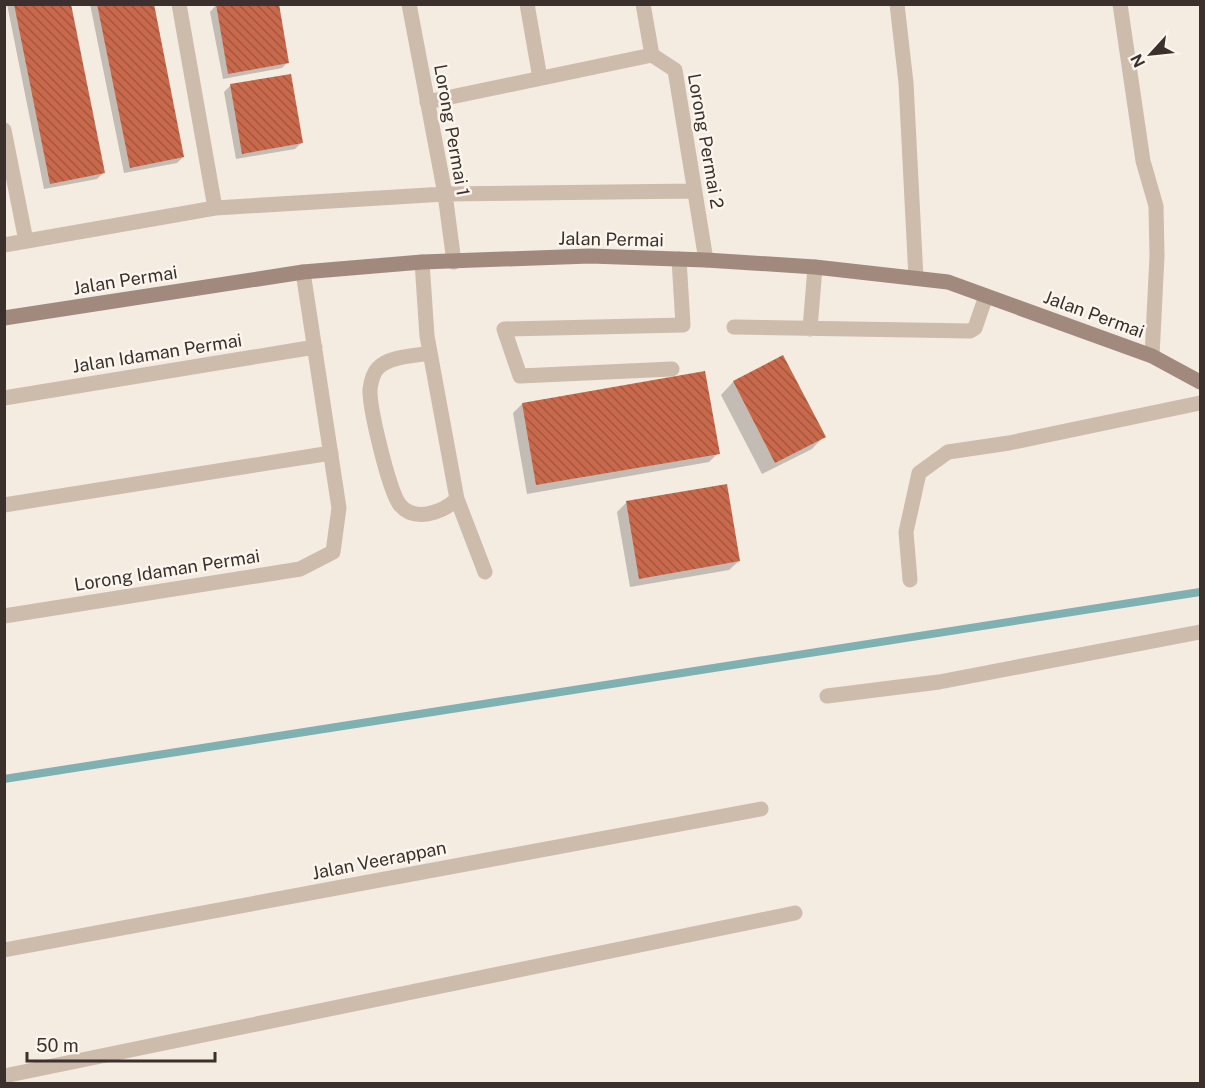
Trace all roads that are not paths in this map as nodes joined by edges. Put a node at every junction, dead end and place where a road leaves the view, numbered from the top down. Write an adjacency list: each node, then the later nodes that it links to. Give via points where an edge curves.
1 (179, 4): 13 (street)
2 (409, 4): 9 (street, Lorong Permai 1)
3 (527, 4): 8 (street)
4 (643, 4): 7 (street)
5 (897, 4): 22 (street, via 906,83)
6 (1120, 4): 29 (street, via 1143,161 1156,206)
7 (652, 55): 8 (street); 11 (street, Lorong Permai 2, via 675,70)
8 (540, 78): 9 (street)
9 (427, 102): 12 (street, Lorong Permai 1)
10 (4, 130): 14 (street)
11 (695, 191): 12 (street); 17 (street, Lorong Permai 2)
12 (445, 194): 13 (street); 19 (street, Lorong Permai 1)
13 (215, 208): 14 (street)
14 (26, 241): 15 (street)
15 (4, 245)
16 (679, 259): 17 (street, Jalan Permai); 19 (street, Jalan Permai, via 590,256); 30 (street, via 683,325 504,329 520,376)
17 (706, 260): 20 (street, Jalan Permai)
18 (422, 262): 19 (street, Jalan Permai); 21 (street, Jalan Permai); 28 (street)
19 (454, 262)
20 (815, 267): 22 (street, Jalan Permai); 26 (street)
21 (303, 272): 24 (street, Jalan Permai); 27 (street)
22 (916, 278): 23 (street, Jalan Permai, via 948,282)
23 (986, 296): 26 (street, via 975,328 970,331); 29 (street, Jalan Permai)
24 (4, 318)
25 (734, 327): 26 (street)
26 (810, 328)
27 (315, 347): 32 (street, Jalan Idaman Permai); 34 (street)
28 (430, 353): 35 (street); 35 (street, via 380,366 370,391 376,424 400,504 414,514 426,514 448,507)
29 (1152, 356): 31 (street, Jalan Permai)
30 (672, 369)
31 (1200, 382)
32 (4, 398)
33 (1200, 403): 38 (street, via 948,452 919,473 906,532)
34 (331, 453): 36 (street); 39 (street, Lorong Idaman Permai, via 339,508 333,552 300,569)
35 (457, 499): 37 (street)
36 (4, 505)
37 (485, 572)
38 (910, 580)
39 (4, 616)
40 (1200, 632): 41 (street, via 939,682)
41 (827, 696)
42 (761, 809): 44 (street, Jalan Veerappan)
43 (795, 914): 45 (street)
44 (4, 950)
45 (4, 1076)

